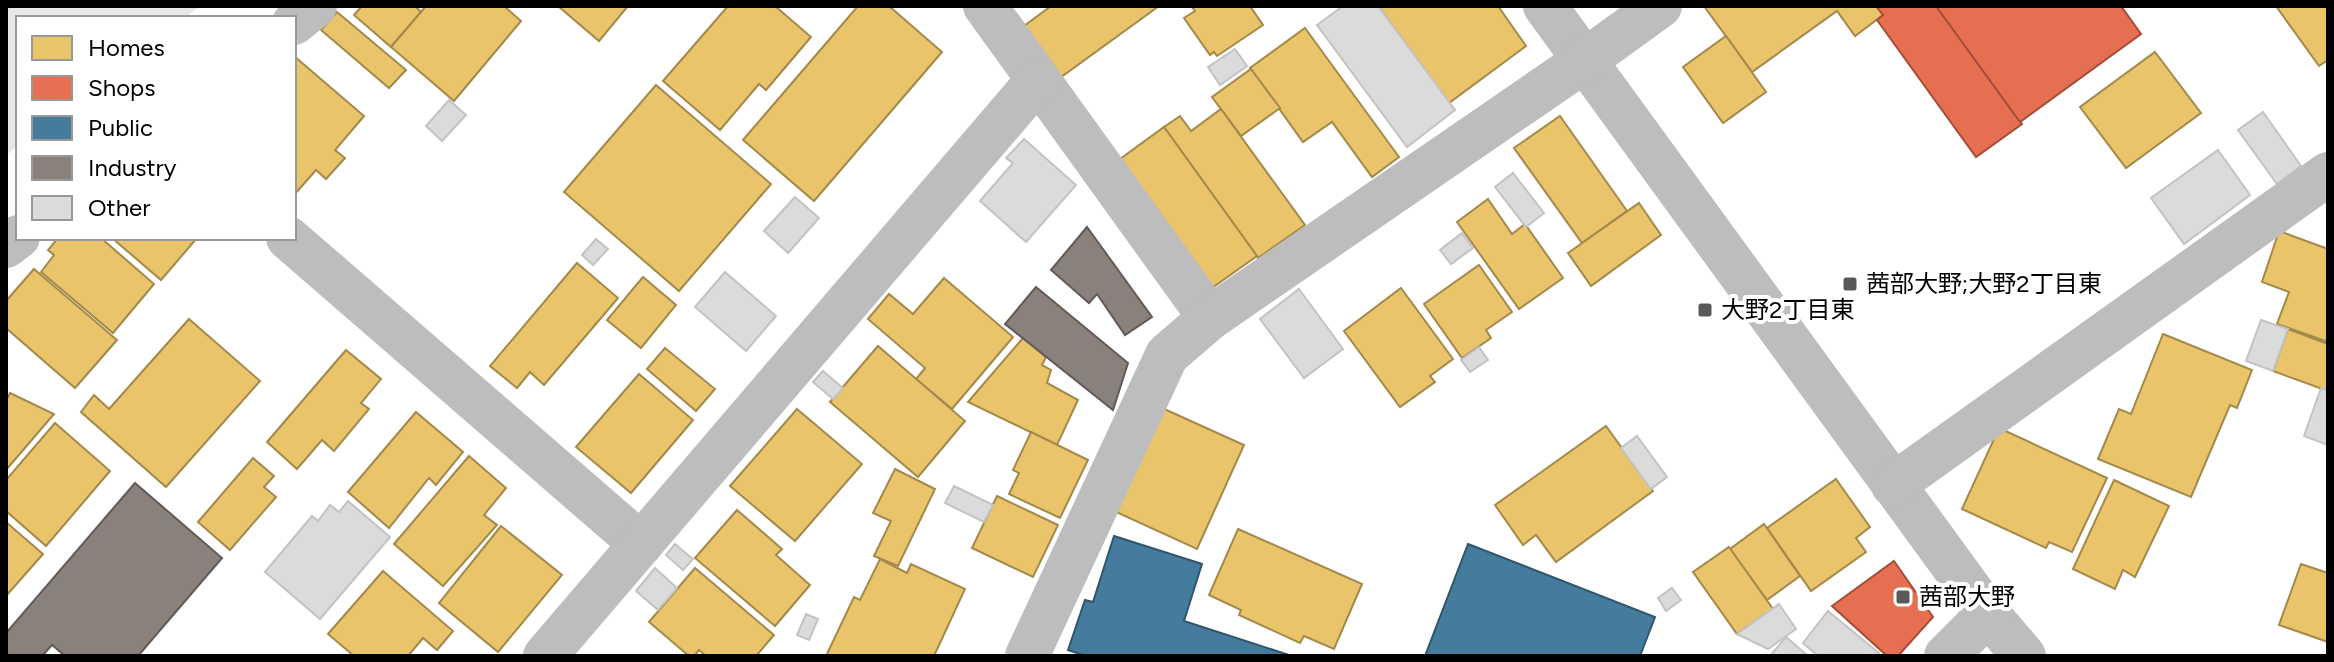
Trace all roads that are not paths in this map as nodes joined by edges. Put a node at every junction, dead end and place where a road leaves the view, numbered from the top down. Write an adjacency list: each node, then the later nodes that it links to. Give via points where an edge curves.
1 (315, 6): 5 (street)
2 (985, 6): 7 (street)
3 (1545, 6): 6 (street)
4 (1660, 6): 6 (street)
5 (296, 21)
6 (1584, 61): 10 (street); 11 (street)
7 (1037, 81): 10 (street); 12 (street)
8 (2328, 174): 11 (street)
9 (290, 240): 12 (street)
10 (1210, 318): 15 (street, via 1167,355)
11 (1893, 485): 13 (street)
12 (641, 544): 14 (street)
13 (1988, 614): 16 (street); 17 (street)
14 (545, 656)
15 (1027, 656)
16 (1946, 656)
17 (2024, 656)

